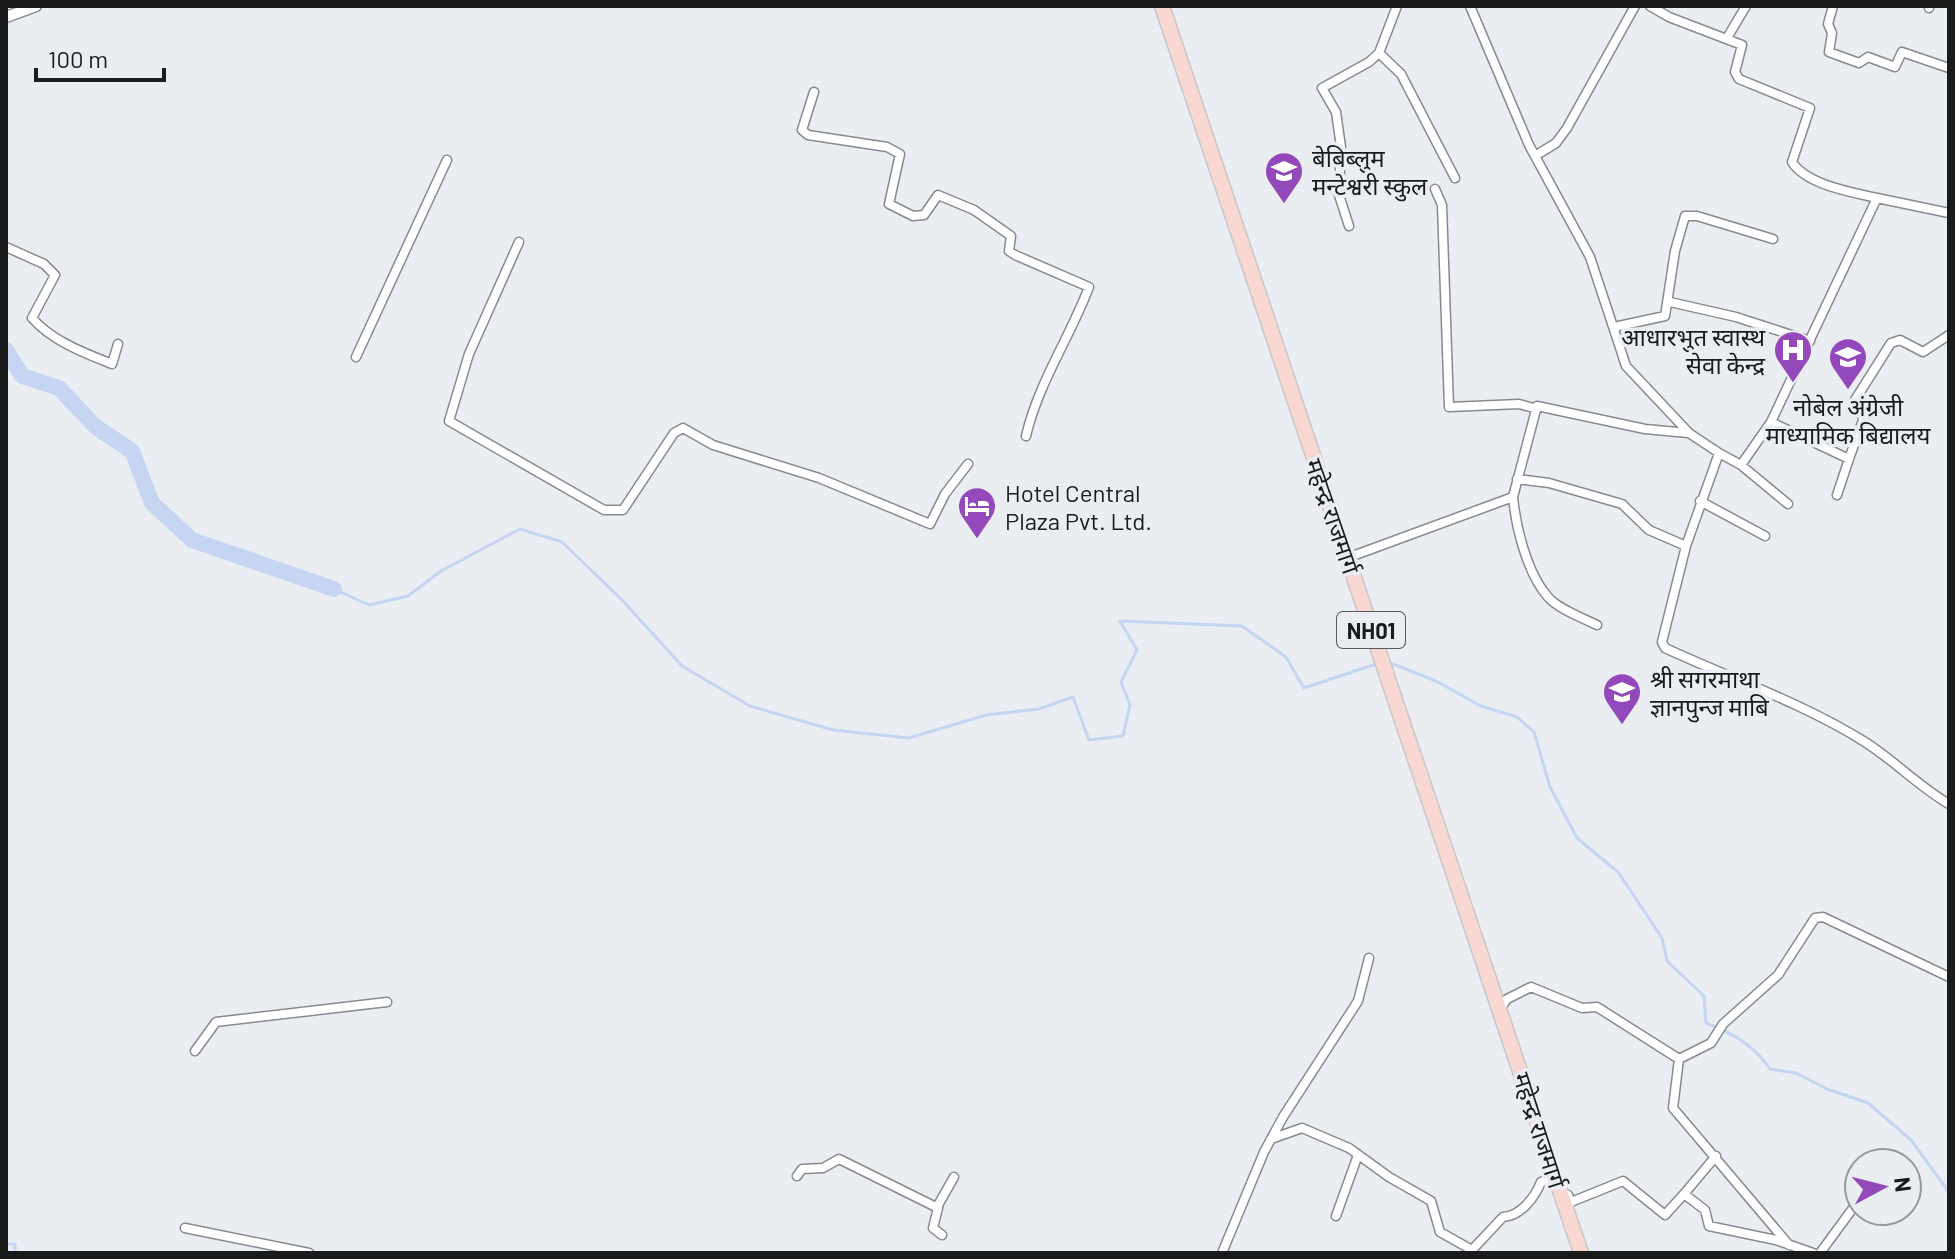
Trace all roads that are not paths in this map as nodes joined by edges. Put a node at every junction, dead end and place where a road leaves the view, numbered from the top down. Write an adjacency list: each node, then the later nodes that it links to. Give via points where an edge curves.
1 (36, 6): 9 (street)
2 (1162, 6): 45 (highway, महेन्द्र राजमार्ग / NH01)
3 (1397, 6): 11 (street)
4 (1470, 6): 14 (street)
5 (1635, 6): 14 (street, via 1567,128 1556,143)
6 (1650, 6): 10 (street)
7 (1746, 6): 10 (street)
8 (1833, 6): 12 (street, via 1829,52 1859,63 1868,57 1895,67 1902,52)
9 (6, 17)
10 (1727, 38): 18 (street, via 1742,45 1735,72 1739,79 1810,108 1792,162 1798,171)
11 (1379, 53): 16 (street, via 1401,74); 20 (street, via 1322,88 1336,112 1339,195)
12 (1949, 68)
13 (814, 92): 33 (street, via 802,130 808,135 887,147 900,154 889,204 913,216 924,215 938,195 1011,236 1009,251 1015,255 1089,287 1033,409)
14 (1535, 156): 25 (street, via 1590,257)
15 (447, 160): 29 (street)
16 (1455, 178)
17 (1435, 189): 30 (street, via 1442,205 1449,407 1519,404)
18 (1877, 198): 19 (street); 27 (street)
19 (1949, 213)
20 (1349, 226)
21 (1773, 239): 24 (street, via 1685,216)
22 (519, 242): 36 (street, via 469,354 449,421 604,510 623,510 674,433 683,428 713,445 819,478 930,524)
23 (6, 247): 28 (street, via 44,264 55,275 32,318 38,325 112,364)
24 (1670, 302): 25 (street, via 1662,319); 27 (street)
25 (1614, 327): 32 (street, via 1626,366)
26 (1949, 335): 35 (street, via 1923,352 1896,340 1878,360 1853,404 1864,417)
27 (1810, 341): 31 (street)
28 (118, 344)
29 (356, 357)
30 (1537, 409): 32 (street); 38 (street)
31 (1771, 422): 35 (street); 37 (street)
32 (1689, 433): 34 (street)
33 (1026, 436)
34 (1719, 453): 37 (street); 41 (street)
35 (1849, 459): 39 (street)
36 (968, 464)
37 (1741, 465): 42 (street)
38 (1517, 479): 40 (street); 44 (street, via 1622,504 1649,530)
39 (1837, 495)
40 (1513, 497): 45 (street); 46 (street, via 1522,541 1549,598)
41 (1700, 501): 43 (street); 44 (street)
42 (1788, 504)
43 (1765, 536)
44 (1686, 546): 47 (street, via 1662,646 1821,717 1865,742)
45 (1347, 558): 51 (highway, महेन्द्र राजमार्ग / NH01)
46 (1597, 625)
47 (1949, 804)
48 (1369, 958): 54 (street, via 1358,1001)
49 (1949, 977): 53 (street, via 1823,917 1815,918 1778,975 1723,1024 1711,1043)
50 (387, 1002): 52 (street, via 216,1022)
51 (1499, 1010): 53 (street, via 1507,999 1531,987 1582,1008 1597,1007); 55 (highway, महेन्द्र राजमार्ग / NH01)
52 (195, 1051)
53 (1679, 1059): 57 (street, via 1673,1108)
54 (1271, 1139): 56 (street, via 1302,1128); 69 (street)
55 (1549, 1154): 60 (highway, महेन्द्र राजमार्ग / NH01); 61 (street, via 1571,1202 1623,1181 1665,1215)
56 (1358, 1155): 60 (street, via 1431,1201 1440,1232 1472,1250 1503,1217 1534,1198 1541,1182); 63 (street)
57 (1716, 1156): 61 (street); 67 (street)
58 (797, 1176): 62 (street, via 802,1169 823,1168 839,1159)
59 (954, 1177): 62 (street)
60 (1555, 1177): 70 (highway, महेन्द्र राजमार्ग / NH01)
61 (1684, 1194): 67 (street, via 1705,1210 1709,1226)
62 (937, 1207): 66 (street, via 933,1228)
63 (1336, 1216)
64 (1843, 1222): 72 (street)
65 (185, 1228): 68 (street)
66 (942, 1235)
67 (1789, 1245): 71 (street)
68 (309, 1253)
69 (1222, 1253)
70 (1581, 1253)
71 (1813, 1253)
72 (1820, 1253)

